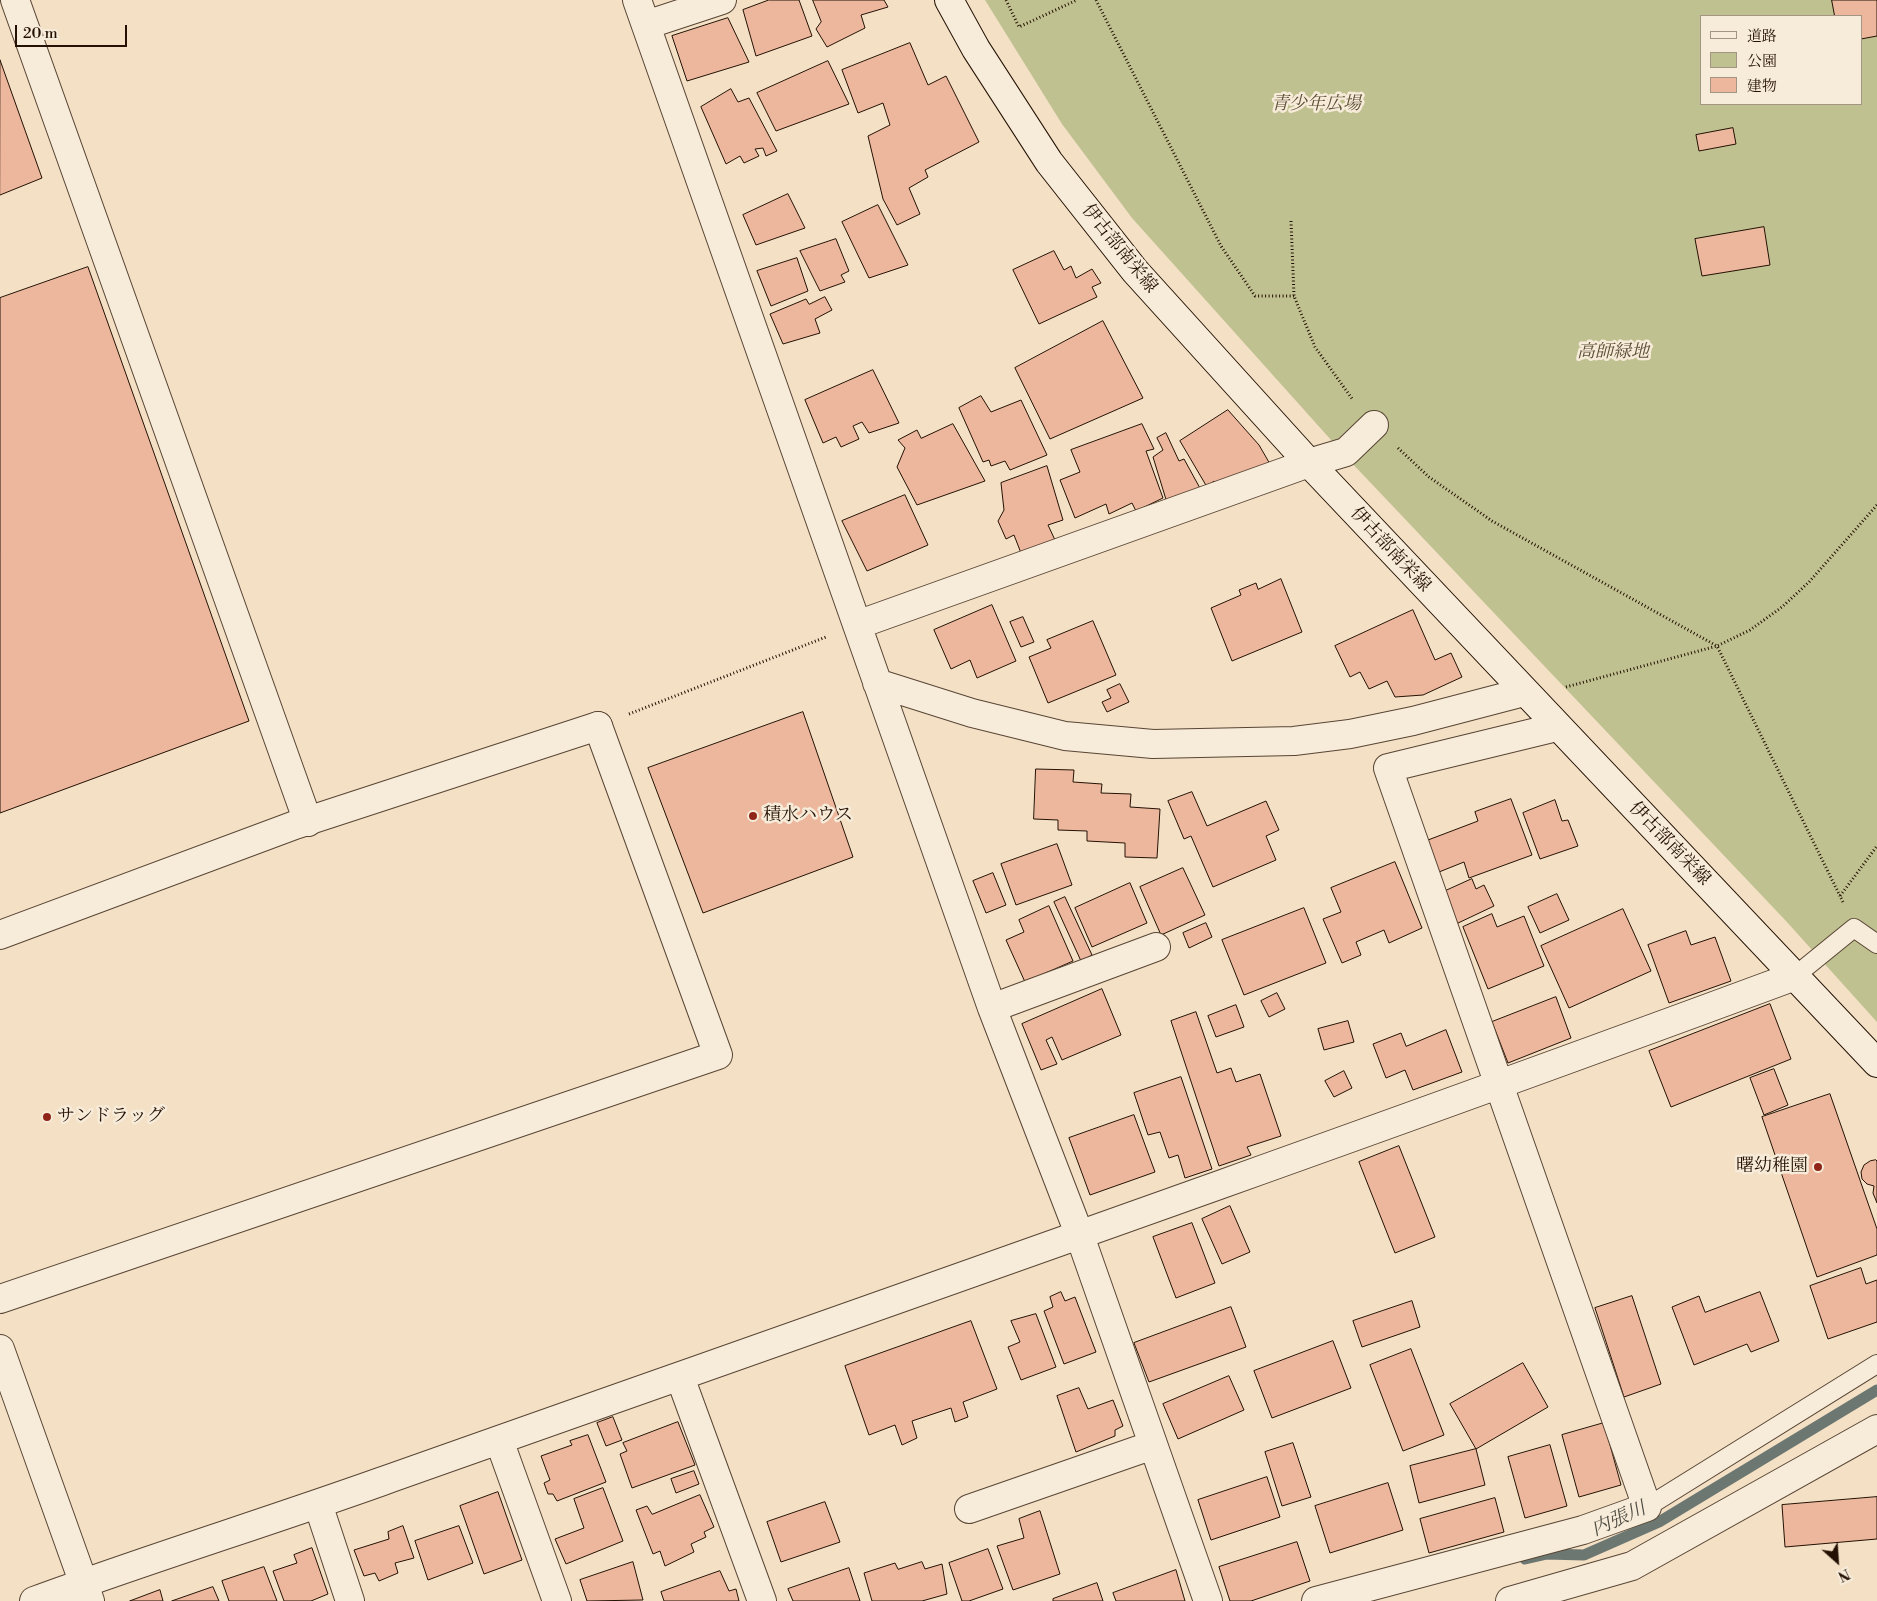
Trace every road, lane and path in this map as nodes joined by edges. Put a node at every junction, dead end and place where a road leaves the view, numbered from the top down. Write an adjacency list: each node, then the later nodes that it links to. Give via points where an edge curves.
1 (15, 0): 21 (street)
2 (637, 0): 8 (street)
3 (722, 0): 8 (street)
4 (949, 0): 12 (street, 伊古部南栄線, via 976,49 1049,162 1135,271)
5 (1006, 0): 6 (path, via 1020,27)
6 (1076, 0)
7 (1096, 0): 10 (path, via 1221,246 1255,296)
8 (646, 26): 14 (street)
9 (1291, 221): 10 (path)
10 (1294, 296): 11 (path, via 1315,347)
11 (1374, 425): 12 (street, via 1346,452); 15 (path, via 1429,477 1492,520)
12 (1309, 463): 14 (street); 18 (street, 伊古部南栄線)
13 (1877, 505): 15 (path, via 1809,582 1782,607 1750,630)
14 (857, 625): 16 (street); 19 (path)
15 (1717, 646): 17 (path); 23 (path)
16 (877, 683): 18 (street, via 972,713 1065,736 1153,744 1294,741 1350,734); 29 (street)
17 (1558, 689)
18 (1524, 692): 20 (street, 伊古部南栄線)
19 (598, 726): 21 (street); 33 (street, via 718,1055)
20 (1557, 727): 28 (street, 伊古部南栄線); 31 (street, via 1388,768)
21 (308, 822): 25 (street)
22 (1877, 846): 23 (path)
23 (1840, 896): 24 (path)
24 (1854, 928): 26 (lane); 28 (lane)
25 (0, 935)
26 (1877, 944)
27 (1156, 947): 29 (street)
28 (1794, 976): 30 (street, 伊古部南栄線); 31 (street)
29 (992, 1008): 32 (street)
30 (1877, 1063)
31 (1498, 1086): 32 (street); 41 (street)
32 (1080, 1236): 36 (street); 39 (street)
33 (0, 1299)
34 (0, 1350): 43 (street)
35 (1877, 1364): 41 (lane)
36 (680, 1377): 38 (street); 47 (street)
37 (1877, 1429): 50 (street, via 1632,1566)
38 (499, 1440): 40 (street); 46 (street)
39 (1153, 1446): 42 (street); 48 (street)
40 (318, 1504): 43 (street); 45 (street)
41 (1647, 1507): 49 (street, via 1583,1530)
42 (969, 1509)
43 (87, 1592): 44 (street)
44 (34, 1601)
45 (350, 1601)
46 (557, 1601)
47 (762, 1601)
48 (1208, 1601)
49 (1316, 1601)
50 (1510, 1601)

